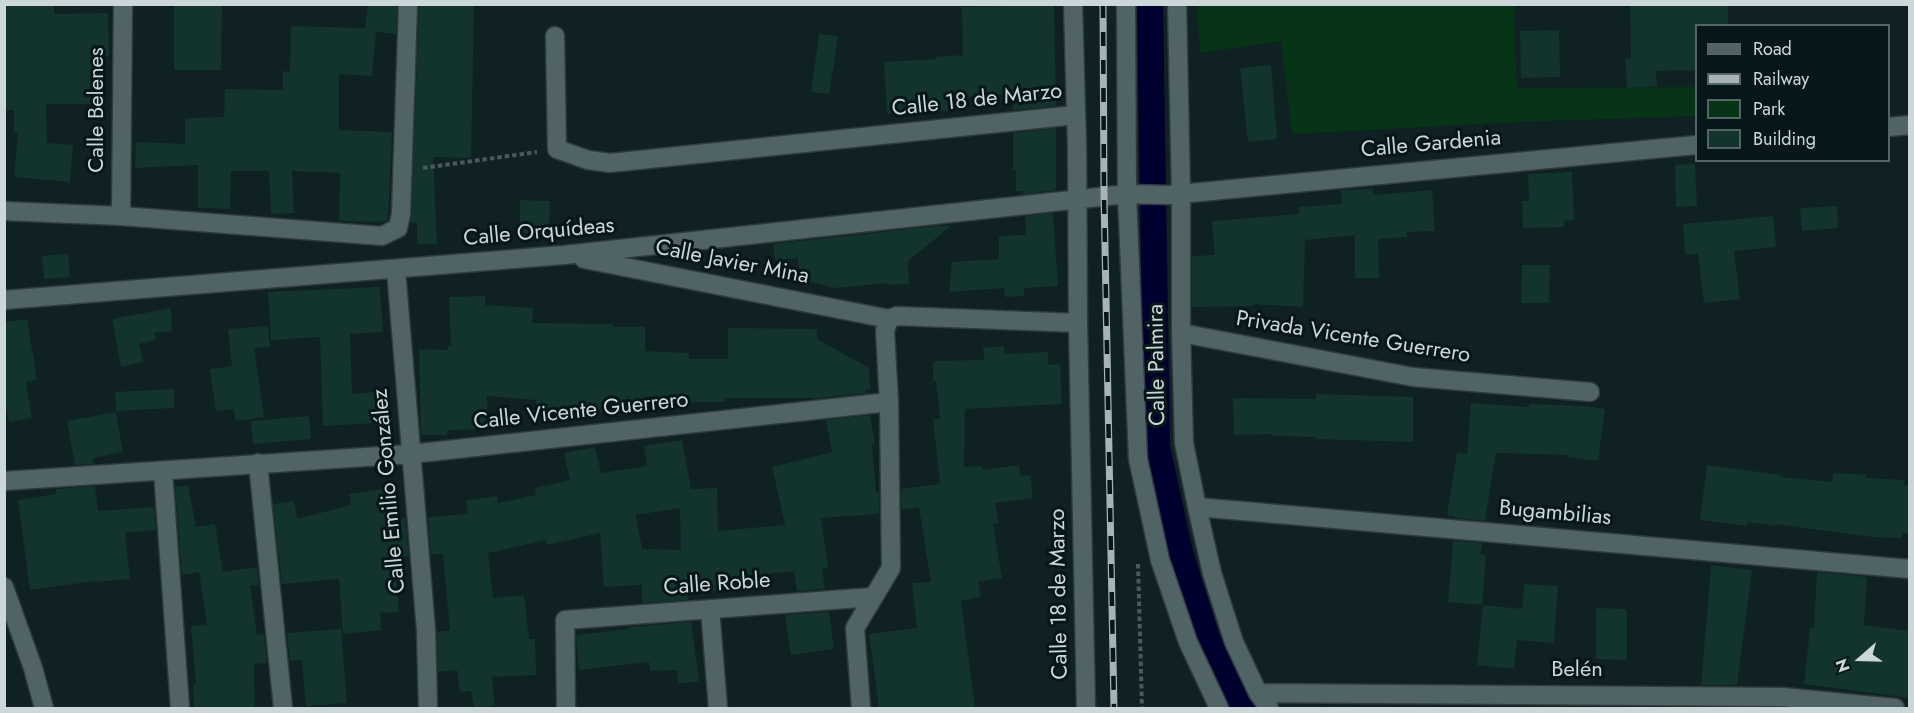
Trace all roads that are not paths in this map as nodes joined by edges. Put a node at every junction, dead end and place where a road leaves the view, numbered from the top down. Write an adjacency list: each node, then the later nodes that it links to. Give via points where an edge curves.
1 (123, 4): 15 (street, Calle Belenes)
2 (408, 4): 15 (street, via 398,228 382,236)
3 (1073, 4): 7 (street)
4 (1126, 4): 11 (street)
5 (1177, 4): 12 (street, Calle Palmira)
6 (555, 36): 7 (street, Calle 18 de Marzo, via 557,149 588,160 610,163)
7 (1076, 115): 13 (street, Calle 18 de Marzo)
8 (1910, 125): 9 (street)
9 (1890, 127)
10 (1695, 145): 12 (street, Calle Gardenia)
11 (1130, 194): 12 (street, Calle Gardenia); 13 (street, Calle Orquídeas); 43 (street, via 1138,459 1160,560 1188,642)
12 (1175, 194): 21 (street, Calle Palmira)
13 (1077, 200): 16 (street, Calle Orquídeas); 20 (street, Calle 18 de Marzo)
14 (4, 211): 15 (street)
15 (121, 216)
16 (564, 255): 17 (street, Calle Orquídeas); 19 (street, Calle Javier Mina)
17 (396, 270): 18 (street, Calle Orquídeas); 24 (street, Calle Emilio González)
18 (4, 300)
19 (890, 319): 20 (street, via 897,316); 23 (street, via 885,331)
20 (1078, 323): 42 (street, Calle 18 de Marzo)
21 (1181, 333): 22 (street, Privada Vicente Guerrero, via 1413,377); 28 (street, Calle Palmira, via 1184,442)
22 (1590, 393)
23 (890, 402): 24 (street, Calle Vicente Guerrero); 31 (street, via 891,568)
24 (411, 454): 25 (street, Calle Vicente Guerrero); 38 (street, Calle Emilio González, via 426,630)
25 (258, 463): 26 (street, Calle Vicente Guerrero); 37 (street)
26 (163, 471): 27 (street, Calle Vicente Guerrero); 36 (street)
27 (4, 481)
28 (1197, 507): 29 (street, Bugambilias); 33 (street, Calle Palmira, via 1234,642)
29 (1910, 569)
30 (4, 587): 35 (street)
31 (873, 597): 32 (street, Calle Roble); 41 (street, via 855,628)
32 (710, 609): 39 (street, Calle Roble, via 565,620); 40 (street)
33 (1258, 693): 34 (street, Belén); 44 (street, Calle Palmira)
34 (1399, 701): 45 (street, Belén, via 1783,696)
35 (44, 708)
36 (180, 708)
37 (283, 708)
38 (428, 708)
39 (566, 708)
40 (718, 708)
41 (861, 708)
42 (1086, 708)
43 (1219, 708)
44 (1269, 708)
45 (1895, 708)

